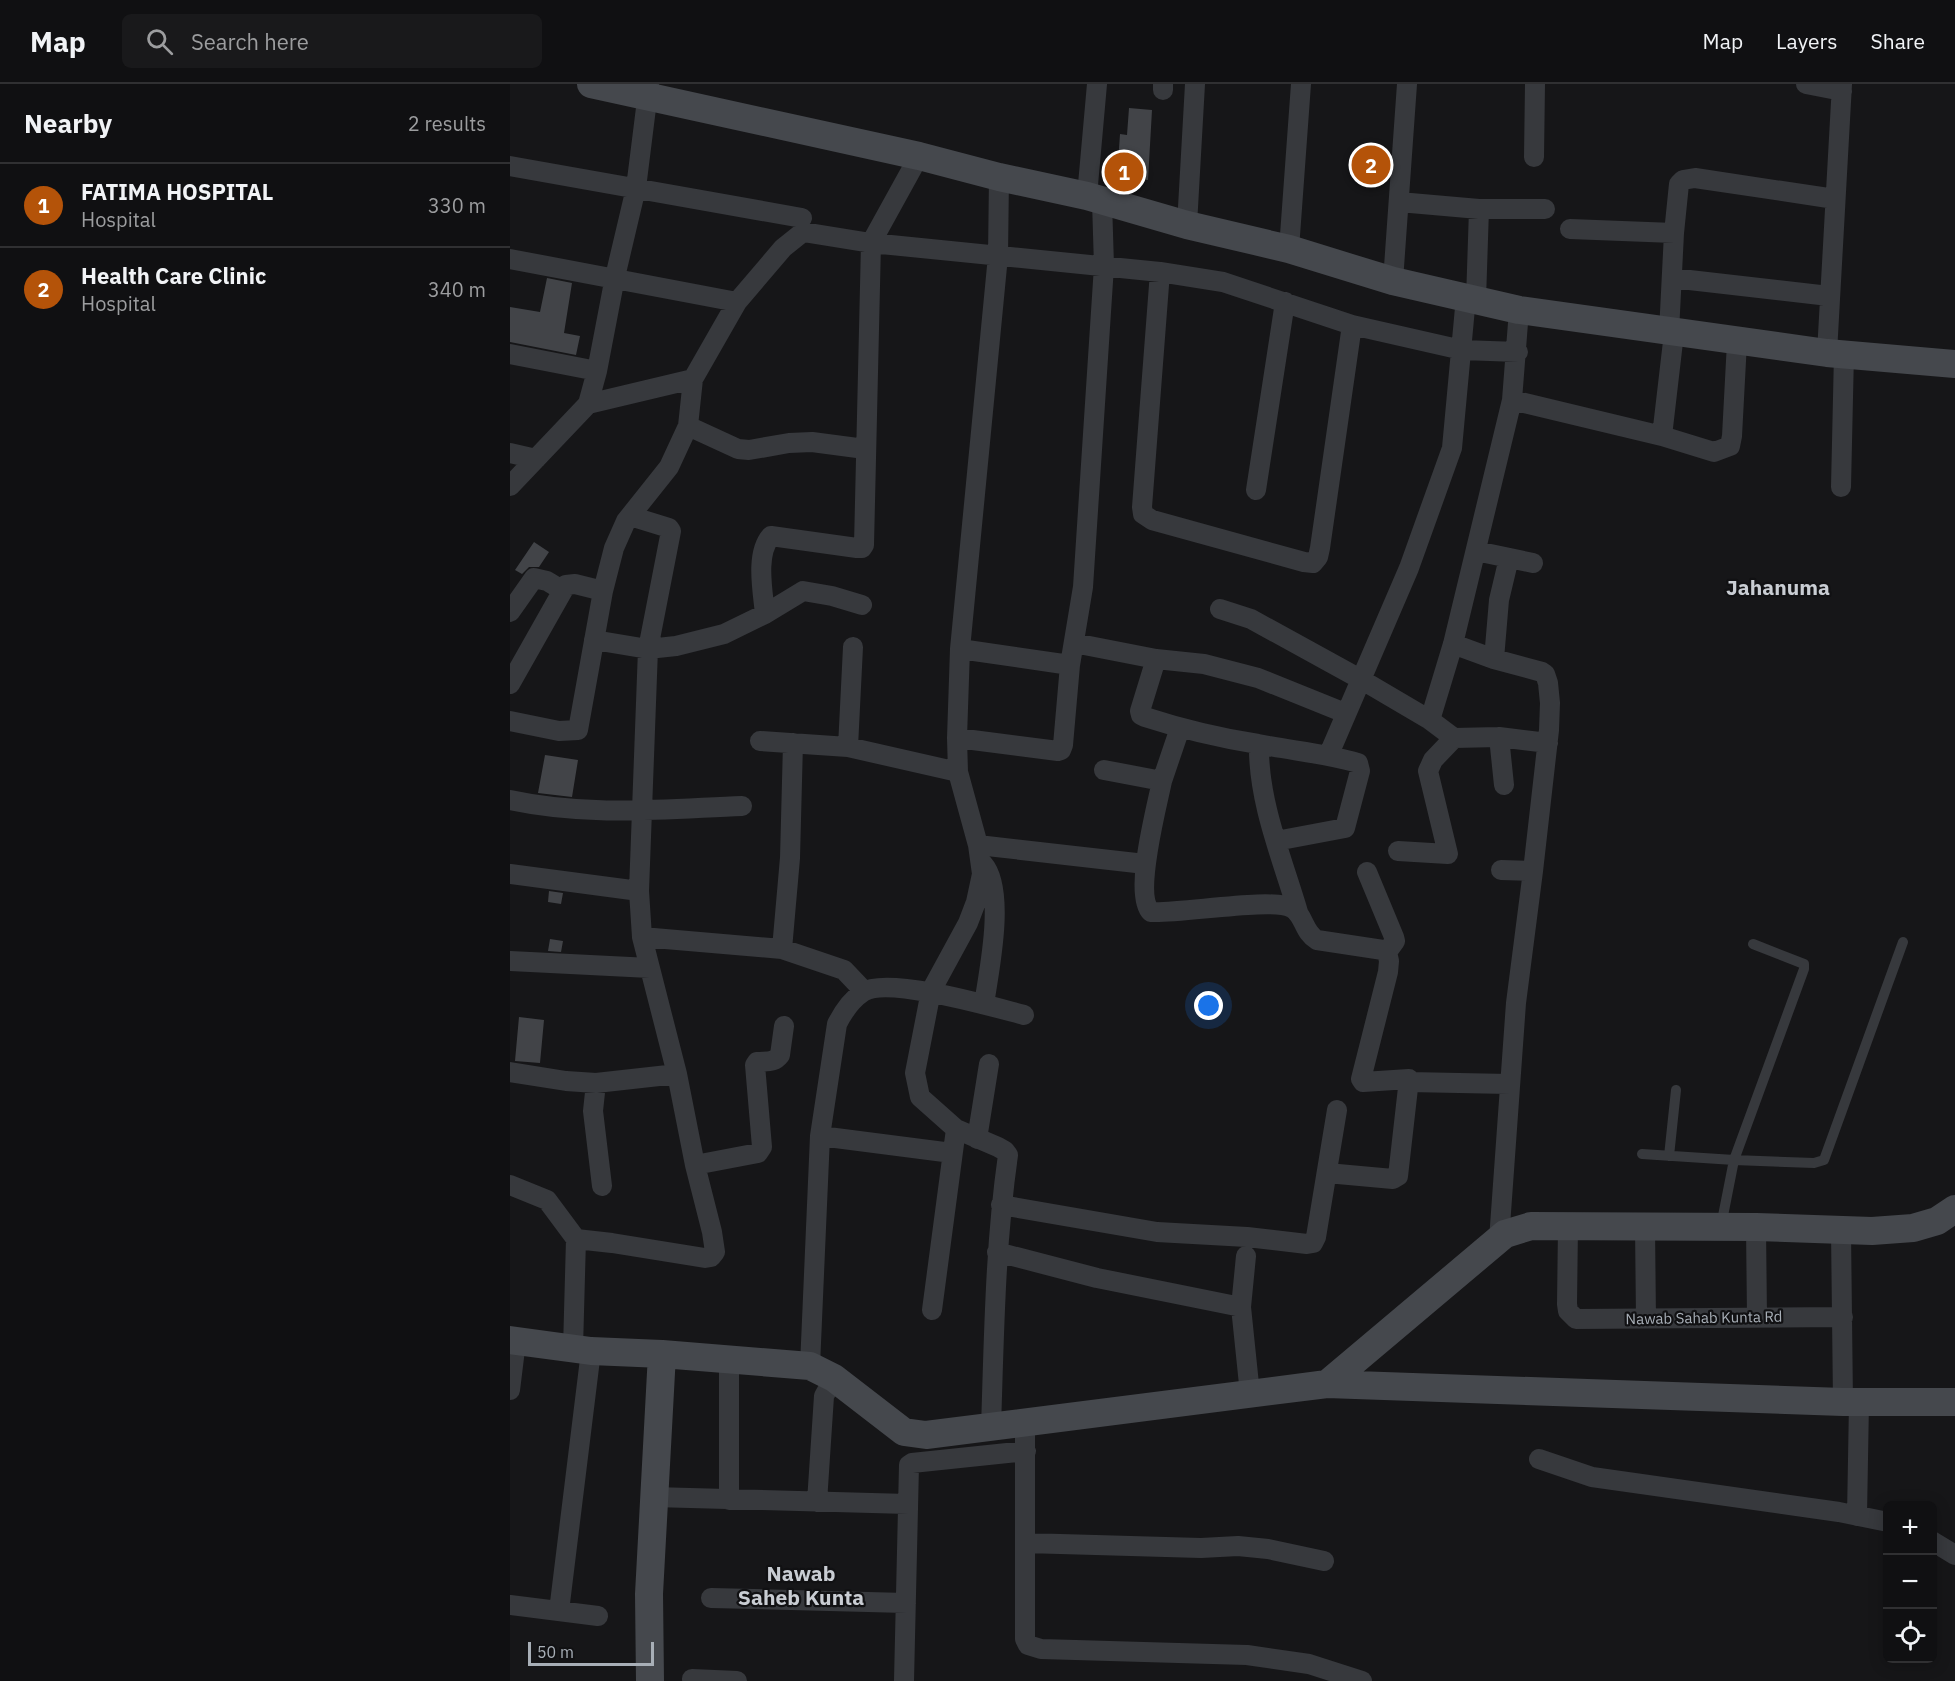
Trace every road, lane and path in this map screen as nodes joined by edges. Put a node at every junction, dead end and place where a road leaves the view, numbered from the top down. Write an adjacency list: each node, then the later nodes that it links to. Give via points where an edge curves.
1 (591, 84): 9 (street)
2 (1097, 84): 15 (street)
3 (1195, 84): 21 (street)
4 (1301, 84): 25 (street)
5 (1407, 84): 17 (street)
6 (1535, 84): 11 (street)
7 (1806, 84): 8 (street)
8 (1842, 87): 16 (street)
9 (648, 90): 10 (street); 14 (street)
10 (920, 156): 13 (street); 24 (street)
11 (1534, 157)
12 (510, 166): 14 (street)
13 (999, 177): 15 (street); 26 (street)
14 (636, 188): 20 (street); 30 (street)
15 (1094, 198): 21 (street); 28 (street)
16 (1835, 199): 23 (street, via 1695,178 1683,180 1679,184); 33 (street)
17 (1399, 202): 18 (street); 32 (street)
18 (1479, 209): 19 (street); 34 (street)
19 (1545, 209)
20 (802, 218)
21 (1187, 225): 25 (street)
22 (1570, 229): 23 (street)
23 (1674, 233): 31 (street)
24 (871, 243): 26 (street); 35 (street, via 803,232 783,248); 52 (street)
25 (1289, 249): 32 (street)
26 (998, 256): 28 (street); 73 (street)
27 (510, 259): 30 (street)
28 (1104, 266): 29 (street); 69 (street, via 1083,587)
29 (1160, 272): 36 (street, via 1223,282); 38 (street, via 1143,514 1152,520 1304,562 1313,563 1320,548)
30 (615, 277): 35 (street); 46 (street)
31 (1672, 278): 33 (street); 39 (street)
32 (1393, 281): 34 (street)
33 (1829, 296): 44 (street)
34 (1471, 298): 37 (street); 41 (street)
35 (737, 302): 47 (street)
36 (1285, 302): 38 (street); 57 (street)
37 (1519, 310): 39 (street); 42 (street)
38 (1352, 325): 41 (street)
39 (1672, 333): 40 (street); 51 (street)
40 (1737, 342): 44 (street); 51 (street, via 1730,446 1714,452)
41 (1462, 350): 42 (street); 77 (street, via 1452,448 1409,568)
42 (1518, 352): 48 (street)
43 (510, 354): 46 (street)
44 (1835, 354): 45 (street); 56 (street)
45 (1955, 364)
46 (597, 371): 49 (street)
47 (693, 379): 49 (street); 50 (street)
48 (1512, 400): 51 (street); 59 (street)
49 (588, 404): 54 (street)
50 (688, 426): 52 (street, via 738,449 812,441); 58 (street, via 669,467)
51 (1662, 436)
52 (865, 449): 67 (street, via 864,545 862,548 771,536 761,569)
53 (510, 453): 54 (street)
54 (536, 459): 55 (street)
55 (510, 486)
56 (1841, 487)
57 (1256, 490)
58 (630, 516): 63 (street, via 614,548); 72 (street, via 671,531)
59 (1476, 551): 60 (street); 70 (street)
60 (1509, 558): 61 (street); 74 (street, via 1499,600)
61 (1533, 564)
62 (562, 590): 63 (street, via 574,584); 66 (street, via 534,578); 78 (street)
63 (603, 591): 68 (street)
64 (862, 605): 67 (street, via 803,591)
65 (1220, 609): 77 (street, via 1251,619)
66 (510, 612)
67 (765, 614): 72 (street, via 724,634)
68 (594, 640): 72 (street); 81 (street, via 578,730 559,731)
69 (1074, 643): 75 (street); 76 (street)
70 (1453, 644): 74 (street); 80 (street)
71 (853, 647): 90 (street)
72 (648, 649): 98 (street)
73 (960, 649): 76 (street); 84 (street)
74 (1494, 658): 88 (street, via 1545,674 1550,703)
75 (1156, 659): 79 (street, via 1204,664 1258,678); 82 (street, via 1141,715)
76 (1070, 665): 84 (street, via 1061,750)
77 (1362, 680): 79 (street); 80 (street)
78 (510, 684)
79 (1346, 713): 91 (street)
80 (1430, 720): 85 (street)
81 (510, 721)
82 (1180, 728): 89 (street); 94 (street)
83 (1499, 737): 85 (street); 88 (street); 95 (street)
84 (957, 738): 93 (street)
85 (1454, 738): 100 (street, via 1428,771 1448,854)
86 (760, 741): 87 (street)
87 (793, 743): 90 (street); 112 (street, via 790,858)
88 (1548, 743): 104 (street)
89 (1259, 745): 91 (street); 99 (street, via 1259,768)
90 (848, 747): 93 (street)
91 (1329, 754): 99 (street, via 1360,767 1346,828)
92 (1104, 770): 94 (street)
93 (958, 772): 101 (street)
94 (1162, 781): 102 (street)
95 (1504, 785)
96 (510, 800): 98 (street, via 589,811)
97 (742, 806): 98 (street)
98 (640, 810): 107 (street)
99 (1276, 841): 108 (street)
100 (1398, 851)
101 (979, 852): 102 (street); 117 (street, via 982,874 976,902); 118 (street, via 990,871 994,890)
102 (1145, 864): 108 (street, via 1145,901 1151,912 1280,904)
103 (1501, 870): 104 (street)
104 (1533, 871): 126 (street)
105 (1367, 872): 113 (street, via 1395,941)
106 (510, 874): 107 (street)
107 (639, 891): 109 (street)
108 (1298, 912): 113 (street, via 1310,936 1317,940)
109 (642, 938): 112 (street); 115 (street)
110 (1903, 942): 135 (lane, via 1824,1160)
111 (1753, 945): 135 (lane, via 1804,964 1804,969)
112 (782, 949): 116 (street, via 844,970)
113 (1387, 952): 124 (street, via 1388,972 1360,1079 1364,1082 1404,1078)
114 (510, 961): 115 (street)
115 (650, 968): 123 (street)
116 (864, 991): 117 (street); 130 (street, via 844,1010 837,1024)
117 (931, 991): 118 (street); 129 (street, via 915,1073 916,1086 920,1097)
118 (984, 1005): 119 (street)
119 (1024, 1015)
120 (784, 1026): 136 (street, via 778,1059 755,1065 762,1147 758,1153)
121 (989, 1064): 131 (street)
122 (510, 1072): 125 (street)
123 (677, 1074): 125 (street); 136 (street)
124 (1409, 1082): 126 (street); 137 (street, via 1396,1178)
125 (596, 1083): 139 (street, via 593,1111)
126 (1509, 1084): 148 (street)
127 (1676, 1090): 134 (lane)
128 (1337, 1110): 137 (street)
129 (956, 1129): 131 (street); 132 (street)
130 (820, 1136): 132 (street); 160 (street)
131 (977, 1139): 140 (street, via 1008,1155)
132 (952, 1153): 152 (street)
133 (1642, 1155): 134 (lane)
134 (1669, 1156): 135 (lane)
135 (1734, 1160): 144 (lane)
136 (695, 1165): 147 (street, via 715,1247 711,1257)
137 (1327, 1173): 140 (street, via 1316,1237 1307,1245 1157,1232)
138 (510, 1185): 147 (street, via 547,1200)
139 (602, 1186)
140 (1001, 1205): 149 (street)
141 (1955, 1209): 146 (street, via 1937,1221 1913,1228)
142 (1568, 1227): 143 (street); 148 (street, via 1531,1226 1505,1234); 155 (street, Nawab Sahab Kunta Rd, via 1567,1305 1571,1315 1576,1319)
143 (1645, 1227): 144 (street); 155 (street)
144 (1720, 1227): 145 (street)
145 (1756, 1227): 146 (street); 153 (street)
146 (1841, 1231): 154 (street)
147 (576, 1239): 156 (street)
148 (1499, 1240): 161 (street)
149 (997, 1251): 151 (street, via 1097,1278); 167 (street)
150 (1246, 1256): 151 (street)
151 (1241, 1307): 163 (street)
152 (932, 1310)
153 (1757, 1317): 154 (street, Nawab Sahab Kunta Rd); 155 (street, Nawab Sahab Kunta Rd)
154 (1843, 1317): 164 (street)
155 (1647, 1318)
156 (582, 1350): 157 (street); 158 (street); 183 (street)
157 (512, 1353): 162 (street)
158 (662, 1354): 159 (street); 170 (street)
159 (729, 1359): 160 (street); 171 (street)
160 (822, 1372): 167 (street, via 904,1432 926,1435); 172 (street)
161 (1327, 1384): 163 (street); 164 (street)
162 (510, 1390)
163 (1250, 1394): 166 (street)
164 (1851, 1402): 165 (street); 174 (street)
165 (1955, 1402)
166 (1025, 1423): 167 (street); 168 (street)
167 (991, 1428)
168 (1026, 1451): 173 (street, via 912,1463 908,1469); 176 (street)
169 (1539, 1459): 174 (street, via 1592,1477)
170 (653, 1497): 171 (street); 186 (street)
171 (729, 1500): 172 (street)
172 (817, 1502): 173 (street)
173 (908, 1504): 181 (street)
174 (1857, 1516): 175 (street)
175 (1883, 1521)
176 (1025, 1542): 179 (street, via 1238,1546); 189 (street, via 1025,1639 1033,1648 1247,1655 1309,1665)
177 (1937, 1544): 178 (street)
178 (1955, 1555)
179 (1324, 1561)
180 (711, 1598): 181 (street)
181 (906, 1603): 188 (street)
182 (510, 1605): 183 (street)
183 (559, 1611): 184 (street)
184 (598, 1616)
185 (692, 1679): 187 (street)
186 (650, 1681)
187 (738, 1681)
188 (904, 1681)
189 (1362, 1681)

